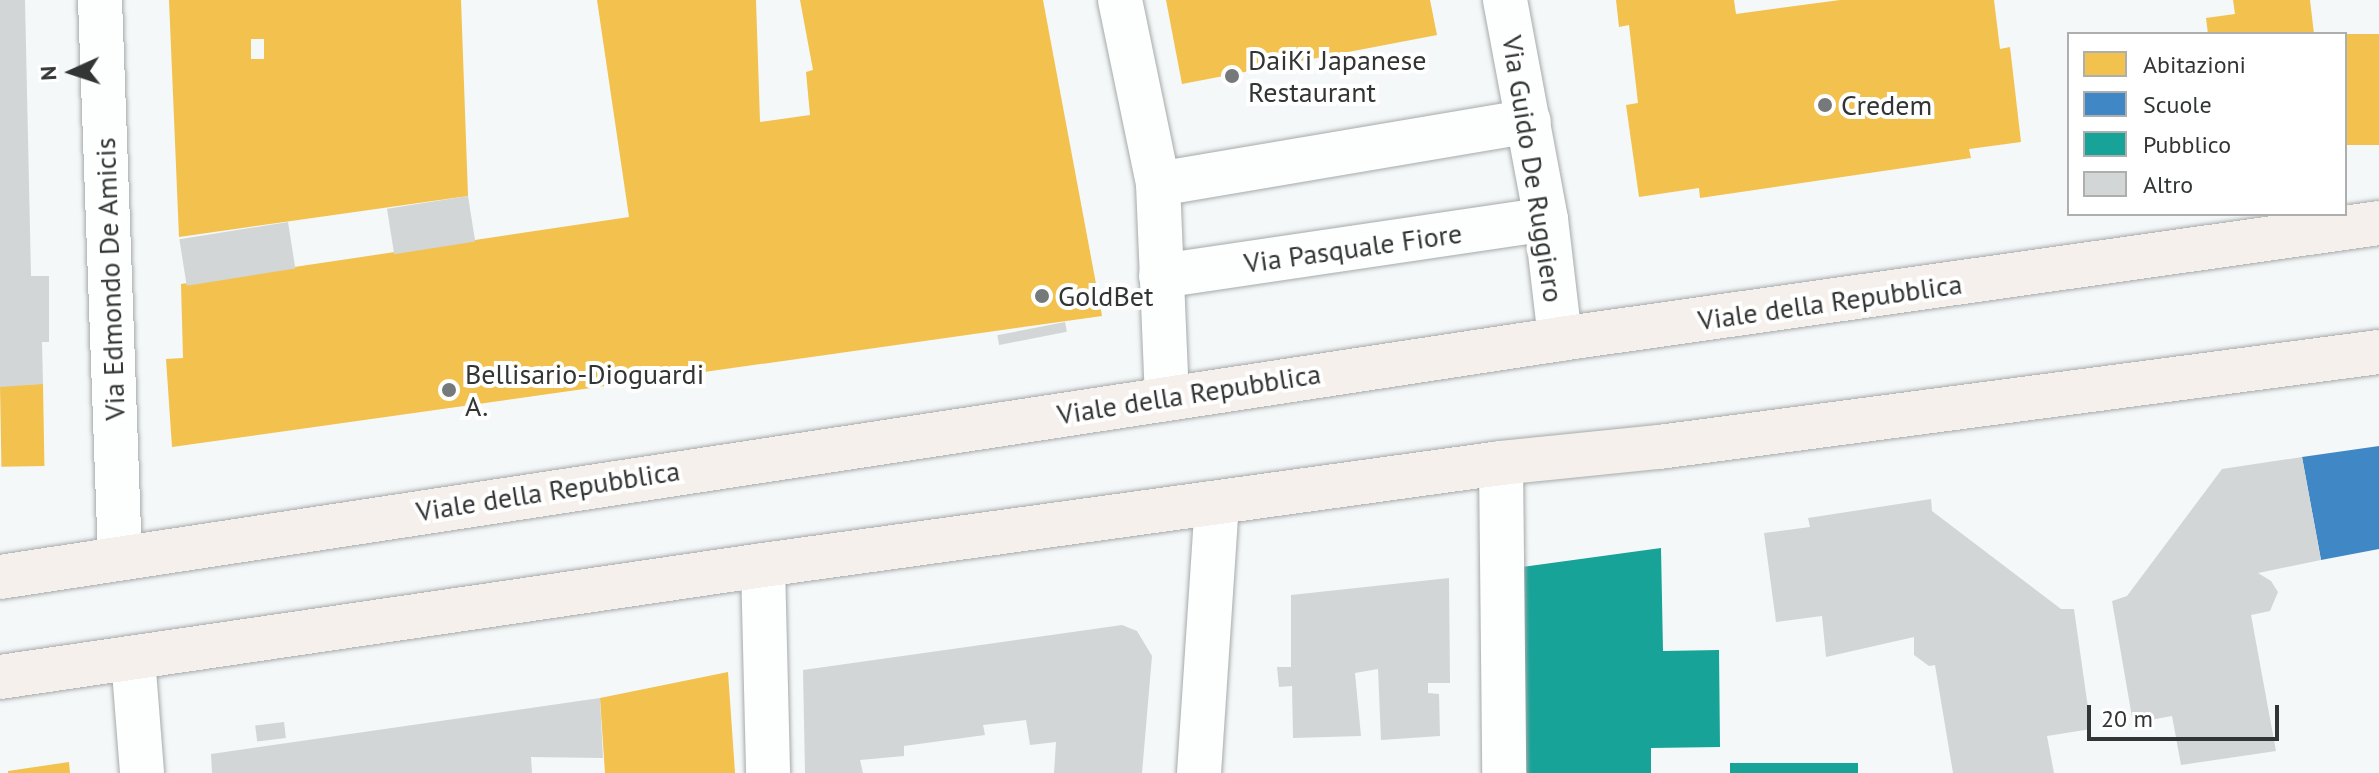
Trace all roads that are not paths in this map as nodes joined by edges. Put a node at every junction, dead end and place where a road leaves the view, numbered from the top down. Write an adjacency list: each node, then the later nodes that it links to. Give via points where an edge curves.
1 (100, 0): 14 (street, Via Edmondo De Amicis)
2 (1120, 0): 5 (street)
3 (1505, 0): 4 (street, Via Guido De Ruggiero)
4 (1529, 121): 5 (street); 6 (street, Via Guido De Ruggiero)
5 (1158, 184): 8 (street)
6 (1546, 219): 8 (street, Via Pasquale Fiore); 9 (street, Via Guido De Ruggiero)
7 (2379, 223): 9 (main road, Viale della Repubblica)
8 (1161, 276): 11 (street)
9 (1560, 339): 11 (main road, Viale della Repubblica)
10 (2379, 352): 12 (main road)
11 (1167, 397): 14 (main road, Viale della Repubblica)
12 (1501, 463): 13 (main road); 22 (street)
13 (1217, 504): 15 (main road); 21 (street)
14 (120, 558): 16 (main road, Viale della Repubblica)
15 (763, 565): 17 (main road); 20 (street)
16 (0, 577)
17 (133, 658): 18 (main road); 19 (street)
18 (0, 677)
19 (142, 773)
20 (768, 773)
21 (1199, 773)
22 (1504, 773)

